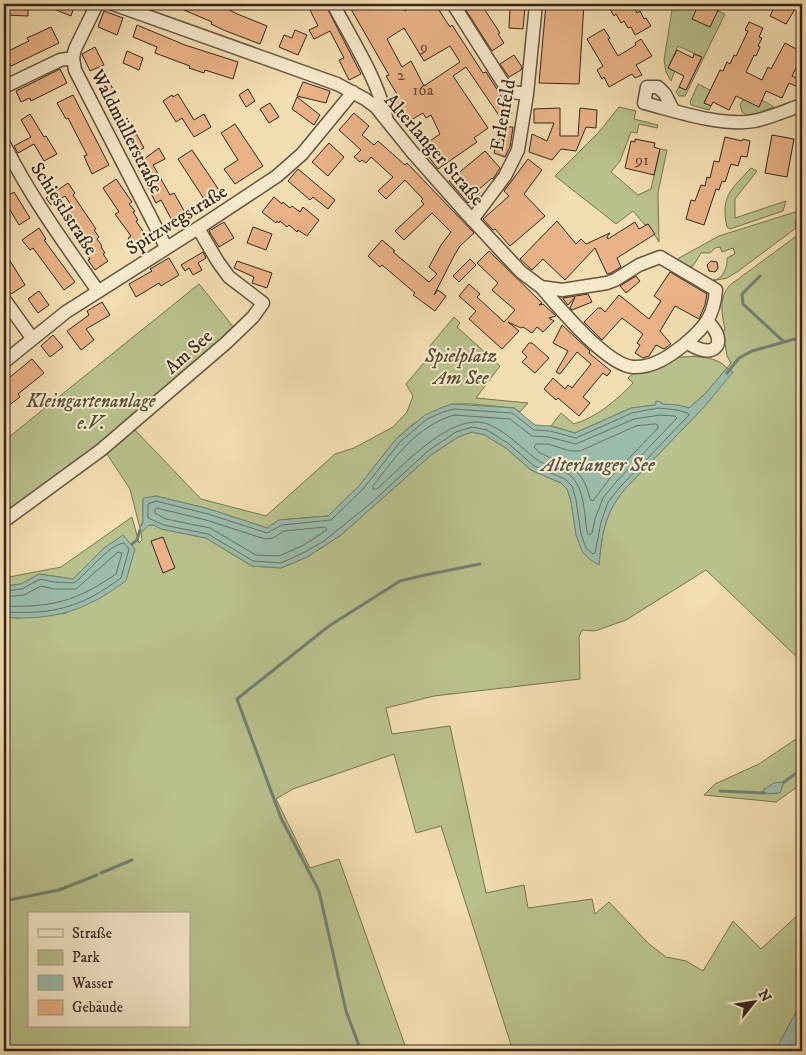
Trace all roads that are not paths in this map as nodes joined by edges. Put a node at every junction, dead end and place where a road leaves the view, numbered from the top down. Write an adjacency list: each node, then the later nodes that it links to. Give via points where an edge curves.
1 (98, 4): 6 (street)
2 (113, 4): 8 (street, Alterlanger Straße)
3 (333, 4): 12 (street, via 378,91)
4 (453, 4): 9 (street, via 505,86 512,92)
5 (536, 4): 9 (street, Erlenfeld)
6 (72, 58): 7 (street, via 60,60); 16 (street, Waldmüllerstraße, via 75,70)
7 (4, 87)
8 (353, 92): 12 (street, Alterlanger Straße); 15 (street, Spitzwegstraße, via 290,166)
9 (527, 94): 14 (street, Erlenfeld, via 521,139 514,160)
10 (802, 105): 11 (street, via 756,121 738,123)
11 (673, 110)
12 (386, 118): 14 (street, Alterlanger Straße)
13 (4, 144): 18 (street, Schiestlstraße, via 25,184)
14 (472, 220): 17 (street, Alterlanger Straße, via 521,272)
15 (198, 228): 16 (street, Spitzwegstraße); 24 (street, Am See, via 223,270 263,303 253,318 226,343 101,450)
16 (166, 247): 18 (street, Spitzwegstraße)
17 (541, 287): 20 (street, Alterlanger Straße, via 562,290 607,283 660,257 716,290); 22 (street, Alterlanger Straße, via 577,328 619,362 631,367 659,362)
18 (98, 291): 21 (street, Spitzwegstraße)
19 (4, 299): 21 (street)
20 (708, 322): 22 (street, Alterlanger Straße); 22 (street, via 718,338 715,348 700,350)
21 (32, 338): 23 (street, Spitzwegstraße)
22 (687, 342)
23 (4, 362)
24 (4, 521)

